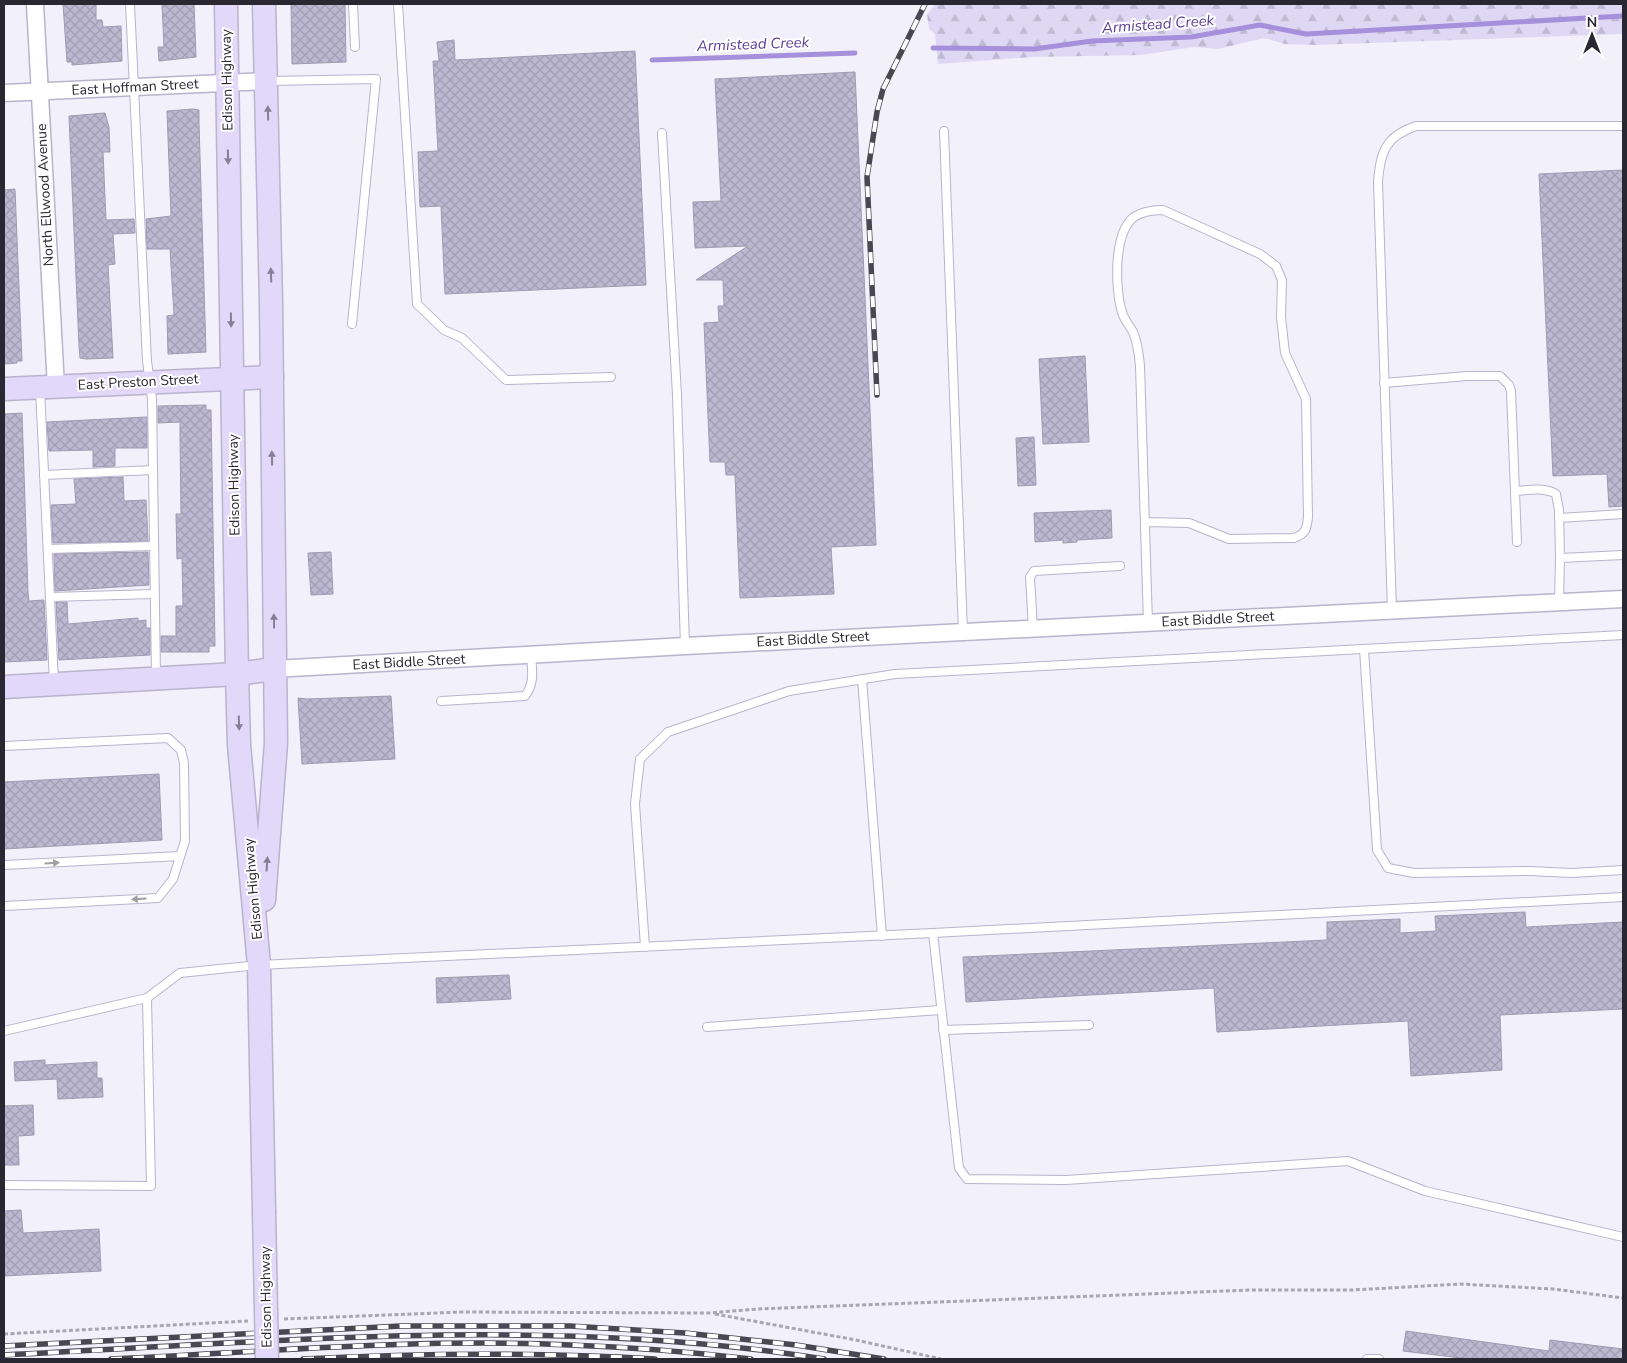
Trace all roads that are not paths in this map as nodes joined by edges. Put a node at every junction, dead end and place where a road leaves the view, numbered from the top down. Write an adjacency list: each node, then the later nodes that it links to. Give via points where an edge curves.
1 (35, 4): 11 (street, North Ellwood Avenue)
2 (130, 4): 10 (lane)
3 (226, 4): 9 (main road, Edison Highway)
4 (264, 4): 8 (main road, Edison Highway)
5 (353, 4): 7 (lane)
6 (398, 4): 19 (lane, via 417,304 444,330 462,338 506,380)
7 (355, 46)
8 (267, 81): 9 (street, East Hoffman Street); 16 (lane, via 376,79); 18 (main road, Edison Highway, one-way to 8)
9 (227, 82): 10 (street, East Hoffman Street); 17 (main road, Edison Highway, one-way to 17)
10 (133, 87): 11 (street, East Hoffman Street); 20 (lane)
11 (39, 91): 12 (street, East Hoffman Street); 22 (street, North Ellwood Avenue)
12 (4, 93)
13 (1623, 126): 21 (lane, via 1440,124 1416,126 1394,136 1379,161 1378,182)
14 (944, 131): 43 (lane)
15 (662, 133): 45 (lane, via 677,394)
16 (352, 324)
17 (232, 377): 18 (main road, East Preston Street); 20 (main road, East Preston Street); 49 (main road, Edison Highway)
18 (272, 377): 48 (main road, Edison Highway, one-way to 18)
19 (610, 377)
20 (149, 382): 22 (main road, East Preston Street); 24 (lane)
21 (1384, 383): 26 (lane, via 1467,376 1500,376 1504,379 1511,391); 40 (lane)
22 (48, 387): 23 (main road, East Preston Street); 25 (lane)
23 (4, 390)
24 (152, 470): 25 (lane); 31 (lane)
25 (44, 475): 32 (lane)
26 (1516, 491): 28 (lane, via 1550,491 1556,494); 30 (lane)
27 (1623, 514): 28 (lane)
28 (1559, 518): 34 (lane)
29 (1146, 522): 29 (lane, via 1137,342 1123,315 1116,271 1119,246 1133,218 1149,210 1163,210 1260,254 1276,266 1282,280 1281,317 1286,352 1306,399 1308,516 1306,529 1294,538 1229,539 1189,524); 41 (lane)
30 (1516, 542)
31 (153, 546): 32 (lane); 36 (lane)
32 (48, 549): 37 (lane)
33 (1623, 555): 34 (lane)
34 (1560, 558): 39 (lane)
35 (1120, 566): 42 (lane, via 1034,571 1030,577)
36 (154, 594): 37 (lane); 50 (lane)
37 (51, 597): 52 (lane)
38 (1623, 599): 39 (street, East Biddle Street)
39 (1559, 602): 40 (street, East Biddle Street)
40 (1392, 610): 41 (street, East Biddle Street)
41 (1148, 623): 42 (street, East Biddle Street)
42 (1033, 628): 43 (street, East Biddle Street)
43 (963, 632): 45 (street, East Biddle Street)
44 (1623, 635): 46 (lane)
45 (685, 646): 47 (street, East Biddle Street)
46 (1364, 649): 51 (lane, via 905,673); 58 (lane, via 1377,850 1388,868 1414,873)
47 (531, 655): 48 (street, East Biddle Street); 54 (lane, via 533,679 525,696)
48 (274, 669): 49 (main road, East Biddle Street); 64 (main road, Edison Highway, one-way to 48, via 276,743)
49 (237, 674): 50 (main road, East Biddle Street); 64 (main road, Edison Highway, one-way to 64, via 239,745)
50 (156, 678): 52 (main road, East Biddle Street)
51 (862, 679): 62 (lane); 63 (lane, via 789,691 668,732 640,759 635,804)
52 (54, 684): 53 (main road, East Biddle Street)
53 (4, 687)
54 (442, 700)
55 (4, 746): 56 (lane, via 168,738 182,750 184,763 185,841)
56 (180, 856): 57 (lane, one-way to 56); 60 (lane, one-way to 60, via 173,879 158,898)
57 (4, 865)
58 (1623, 870)
59 (1623, 897): 61 (lane)
60 (4, 906)
61 (933, 933): 62 (lane); 66 (lane)
62 (882, 936): 63 (lane)
63 (645, 947): 64 (lane)
64 (259, 965): 65 (lane, via 180,973); 73 (main road, Edison Highway, bridge)
65 (147, 998): 70 (lane); 71 (lane, via 151,1186)
66 (940, 1010): 68 (lane); 69 (lane)
67 (1089, 1025): 69 (lane)
68 (708, 1027)
69 (943, 1030): 72 (lane, via 959,1168 968,1179 1066,1180 1348,1161 1425,1190)
70 (4, 1031)
71 (4, 1185)
72 (1623, 1237)
73 (267, 1359)
74 (1367, 1359): 75 (lane)
75 (1379, 1359)

